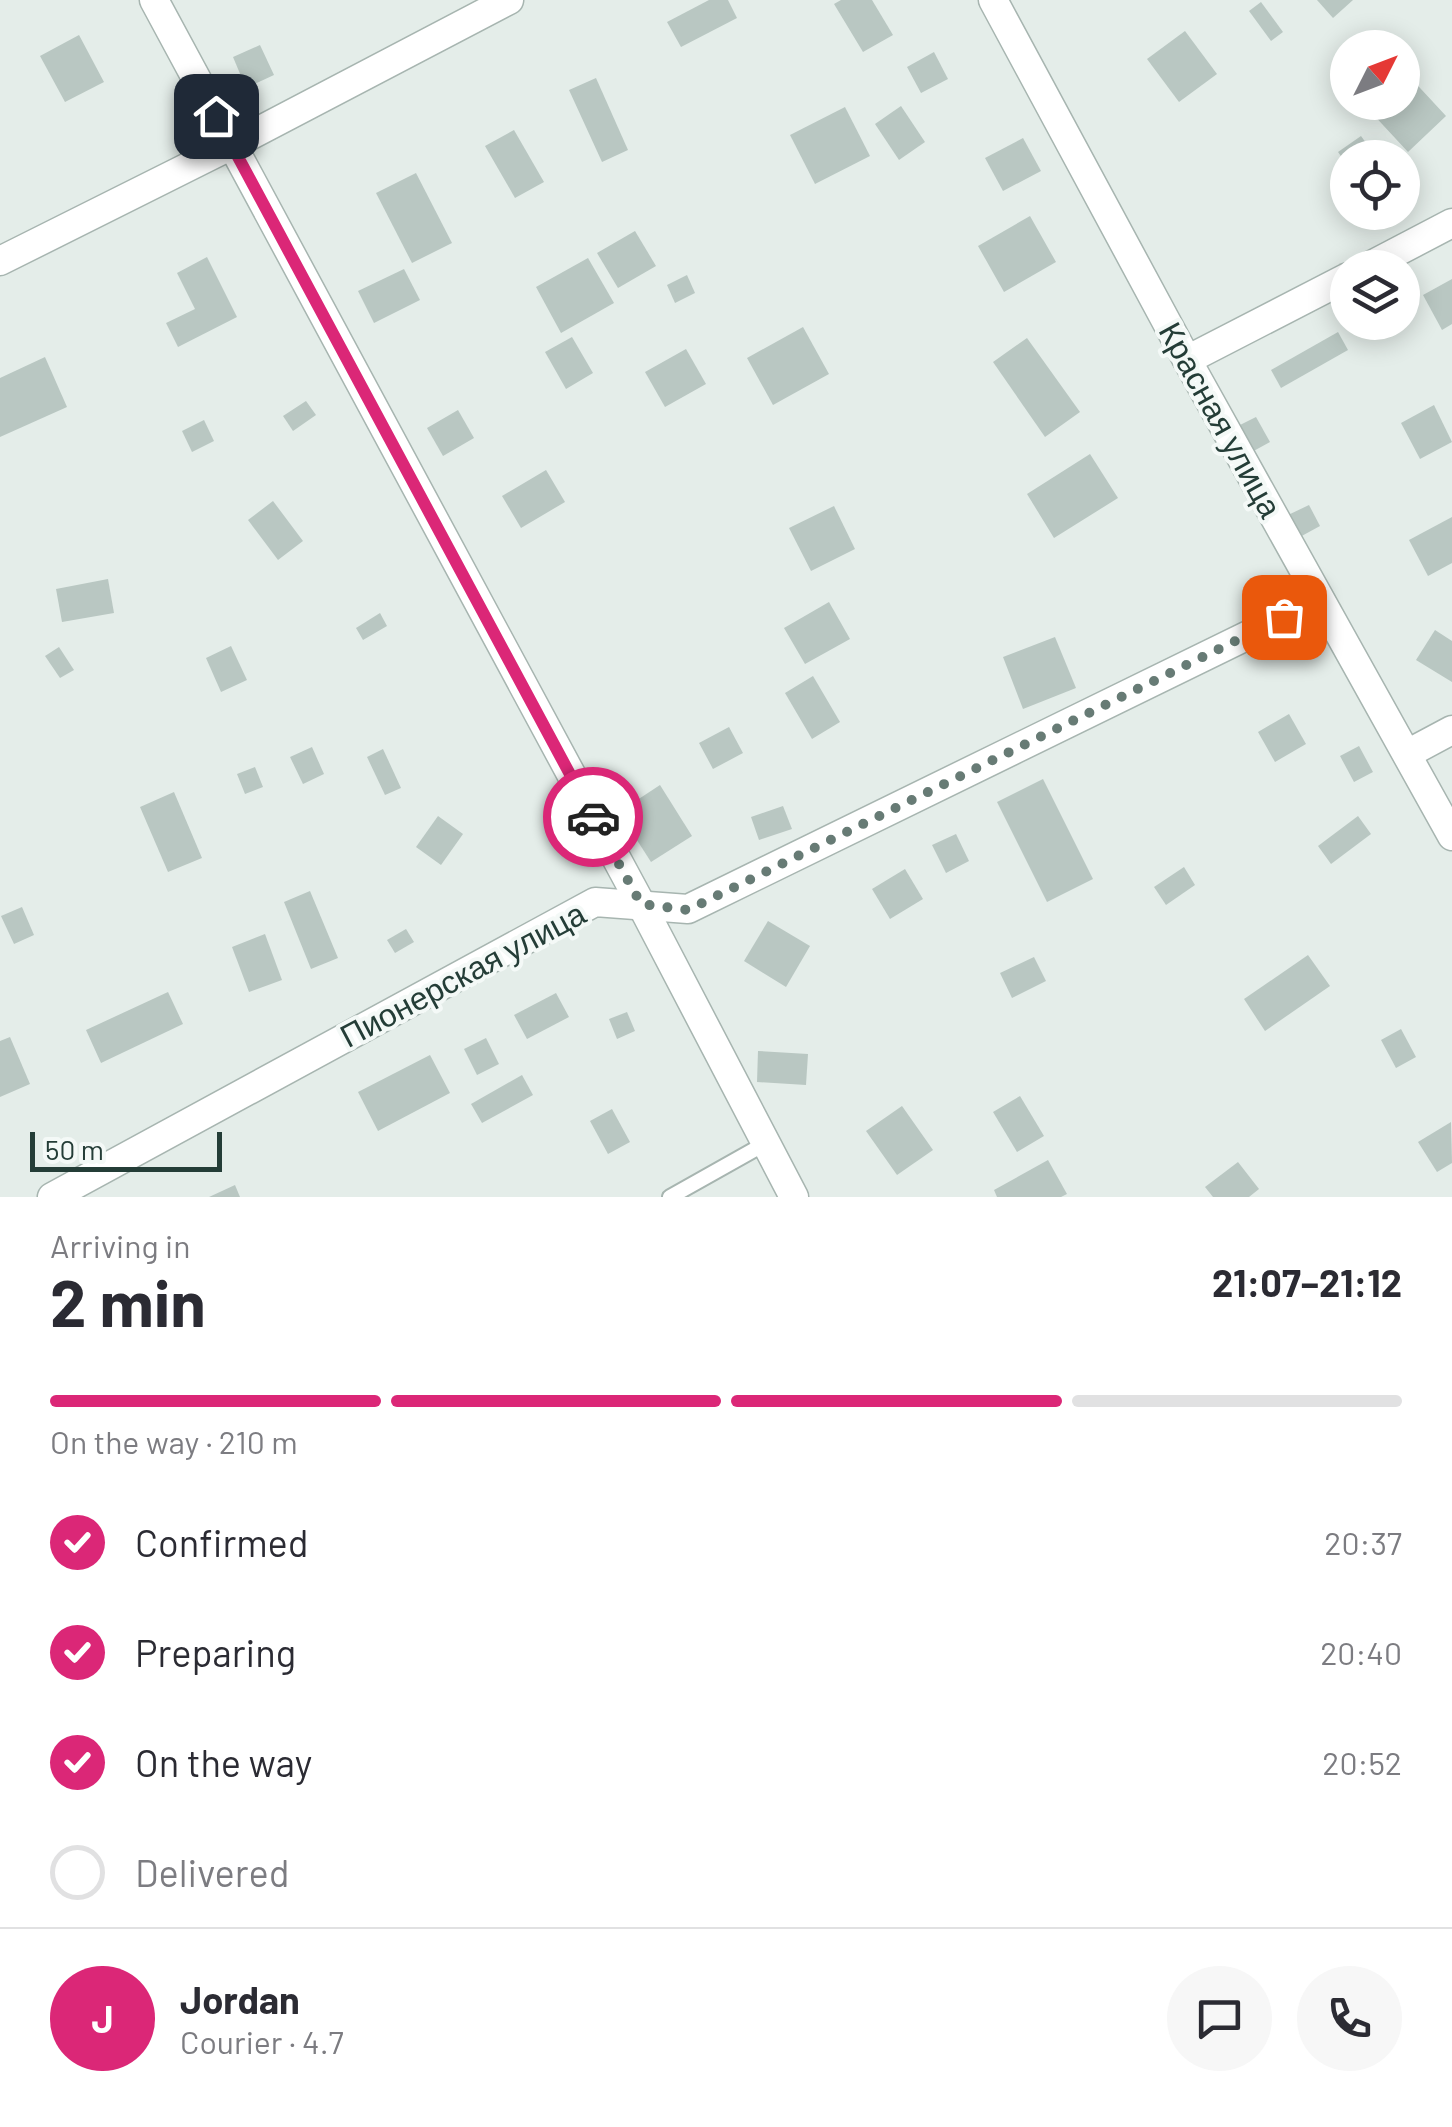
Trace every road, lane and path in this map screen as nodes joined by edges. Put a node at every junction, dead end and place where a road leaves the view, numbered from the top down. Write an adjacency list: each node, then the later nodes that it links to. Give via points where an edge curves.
1 (154, 0): 4 (street)
2 (510, 0): 4 (street)
3 (993, 0): 9 (street, Красная улица)
4 (232, 145): 7 (street); 14 (street)
5 (1452, 223): 6 (street)
6 (1400, 250)
7 (0, 261)
8 (1330, 286): 9 (street)
9 (1186, 360): 10 (street, Красная улица)
10 (1320, 600): 12 (street, Красная улица); 14 (street, Пионерская улица, via 688,910)
11 (1452, 730): 12 (street)
12 (1407, 754): 13 (street, Красная улица)
13 (1452, 836)
14 (641, 904): 15 (street); 16 (street, Пионерская улица, via 594,902)
15 (766, 1143): 17 (lane); 18 (street)
16 (52, 1197)
17 (670, 1197)
18 (794, 1197)

